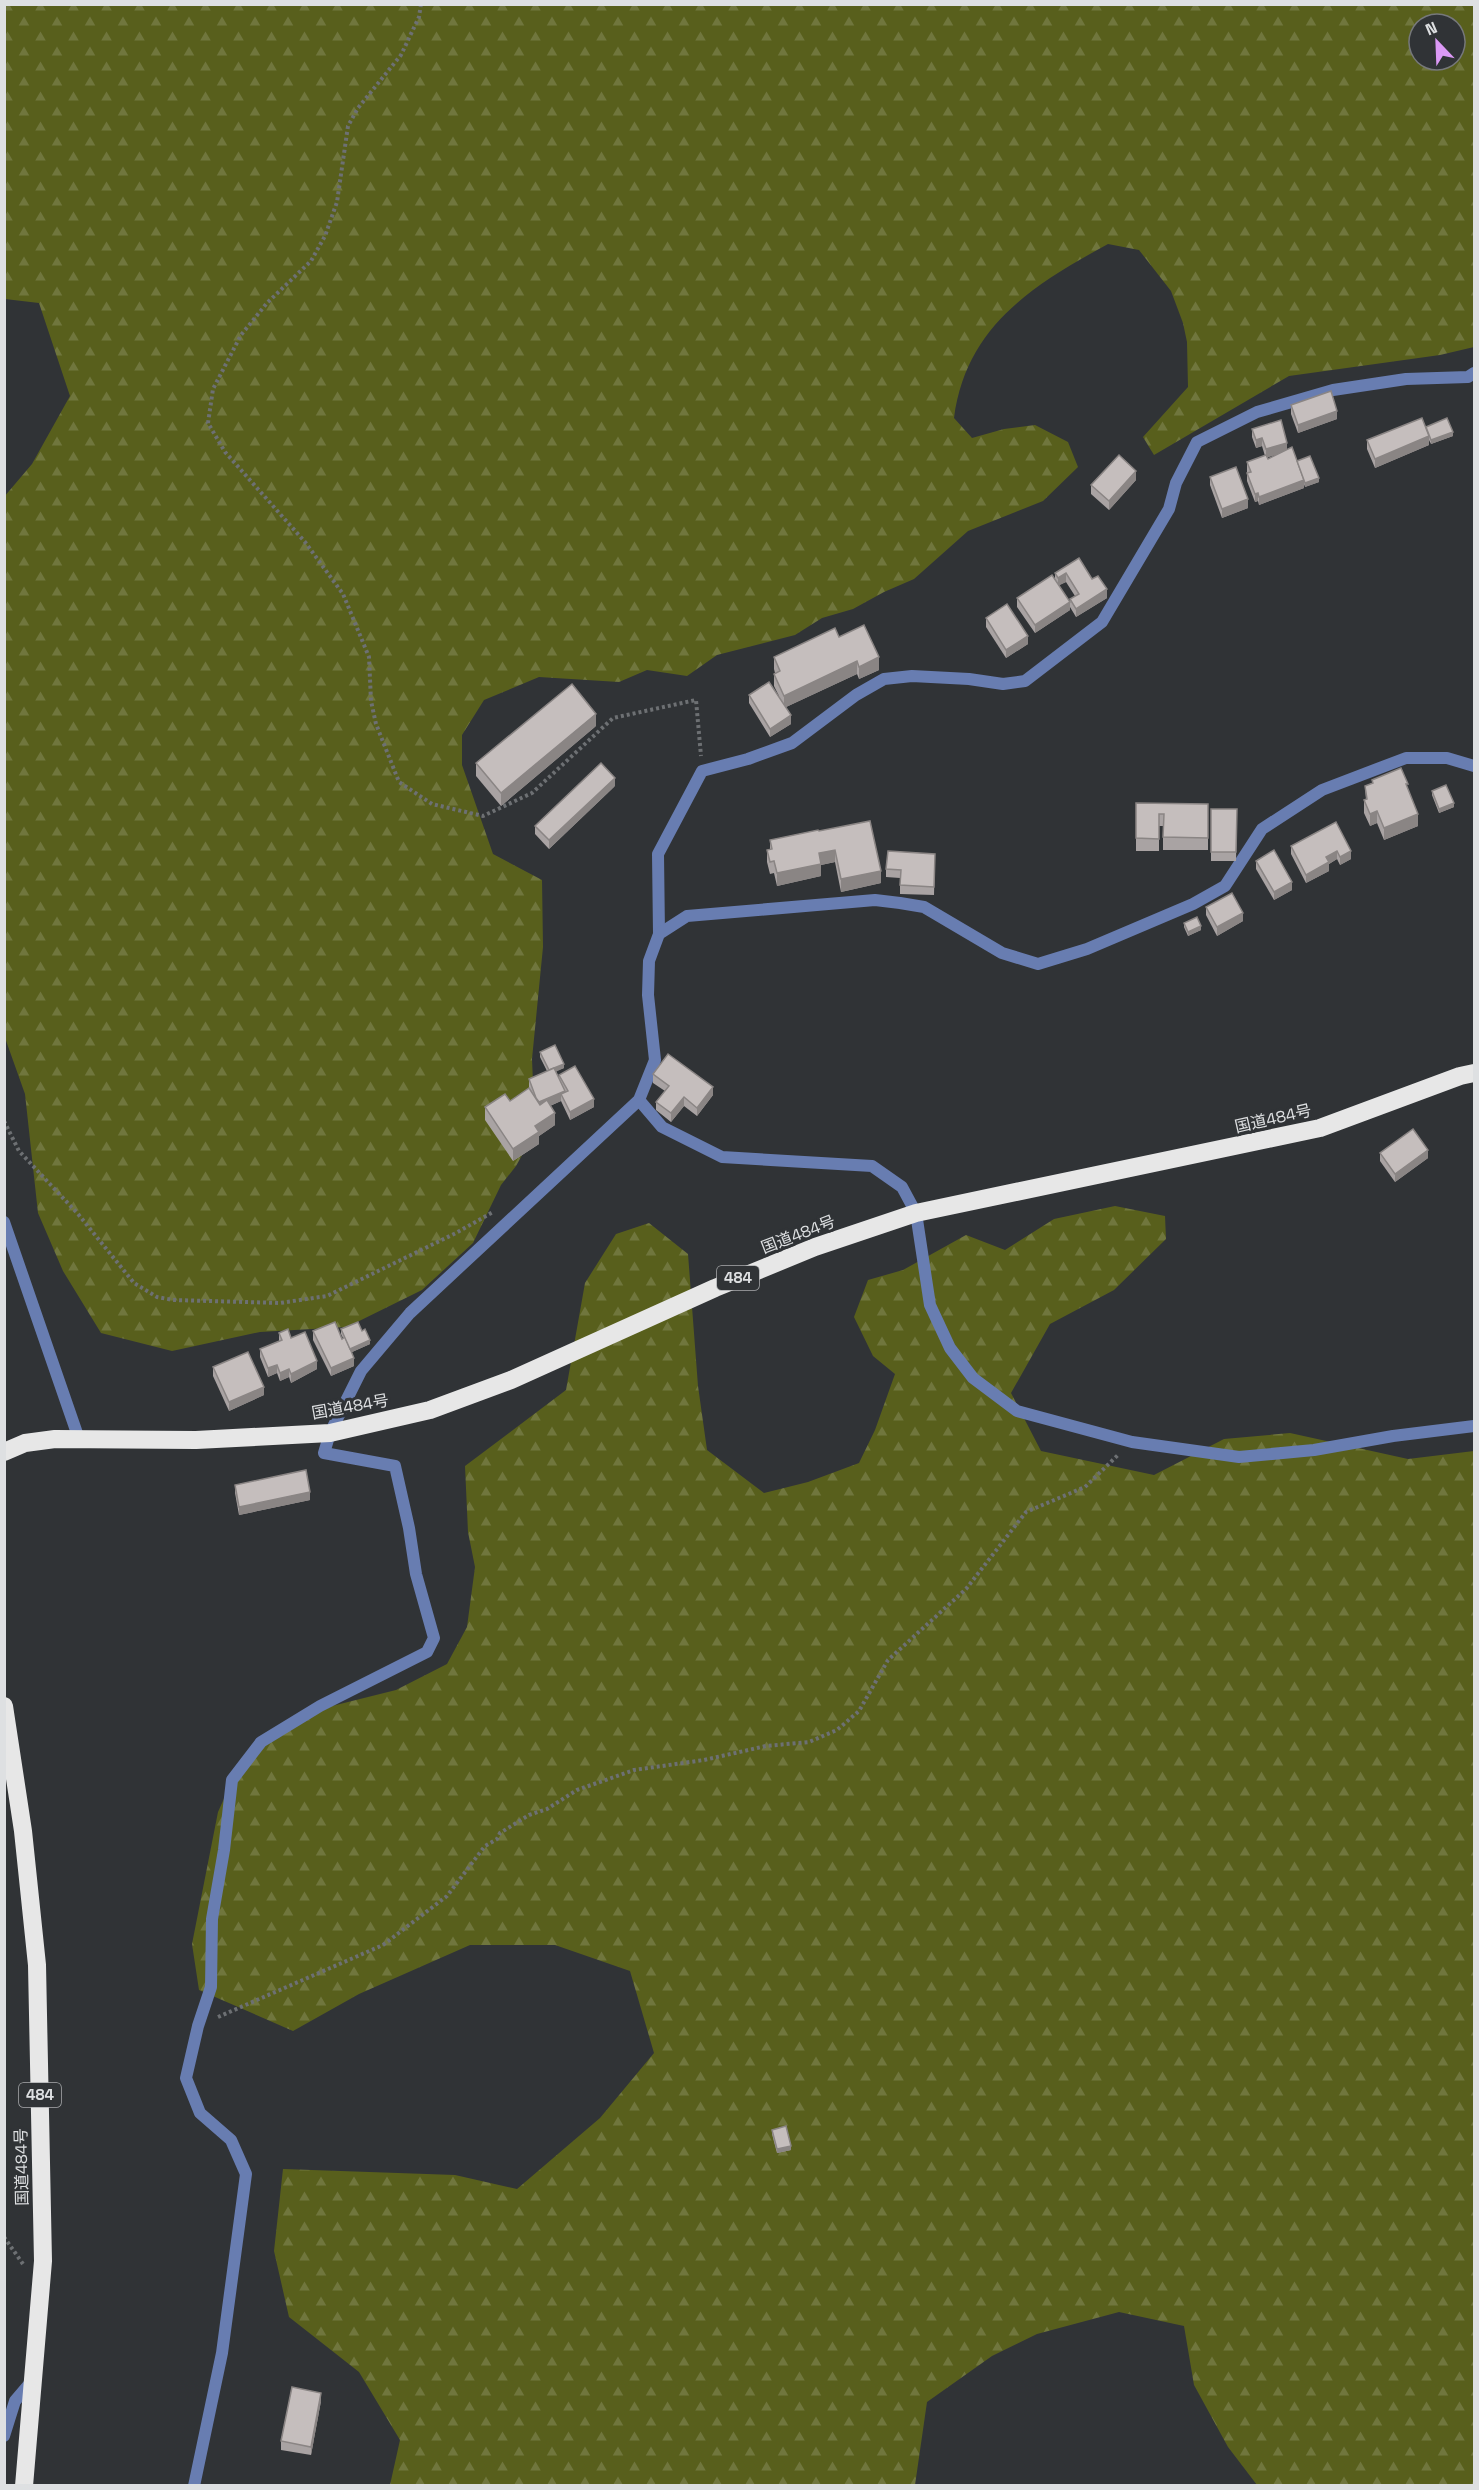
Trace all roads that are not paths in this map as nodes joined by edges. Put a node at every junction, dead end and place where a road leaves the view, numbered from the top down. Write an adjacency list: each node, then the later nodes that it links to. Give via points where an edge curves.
1 (1474, 373): 3 (street, via 1468,377 1406,379 1333,390 1257,412 1197,442 1176,483 1169,509 1102,622 1025,681 1003,684 912,676 884,679 792,743 702,771 658,854)
2 (1474, 766): 3 (street, via 1447,758 1406,758 1322,790 1262,829 1225,886 1193,904 1087,949 1038,964 1002,953 924,907 875,900 687,916)
3 (659, 934): 5 (street, via 649,961 648,995 656,1059)
4 (1474, 1073): 6 (highway, 国道484号 / 484, via 1320,1128)
5 (639, 1100): 6 (street, via 662,1127 722,1157 872,1166 902,1187); 9 (street, via 410,1313 361,1371)
6 (916, 1213): 8 (street, via 930,1305 950,1348 973,1378 1017,1411 1132,1442 1239,1457); 9 (highway, 国道484号 / 484, via 814,1247 715,1287 482,1392 429,1410)
7 (4, 1222): 10 (street)
8 (1474, 1426)
9 (330, 1433): 10 (highway, 国道484号 / 484, via 196,1440); 16 (street, via 324,1453 395,1466 416,1574 434,1638 427,1652 320,1706 261,1742 232,1780 212,1918 211,1988 186,2078 200,2113 231,2140 246,2174 222,2353)
10 (79, 1438): 11 (highway, 国道484号 / 484, via 25,1443)
11 (4, 1452)
12 (4, 1706): 13 (highway, 国道484号 / 484, via 23,1831 37,1965 43,2261)
13 (32, 2381): 14 (street, via 15,2401); 15 (highway, 国道484号 / 484)
14 (4, 2436)
15 (24, 2486)
16 (194, 2486)

